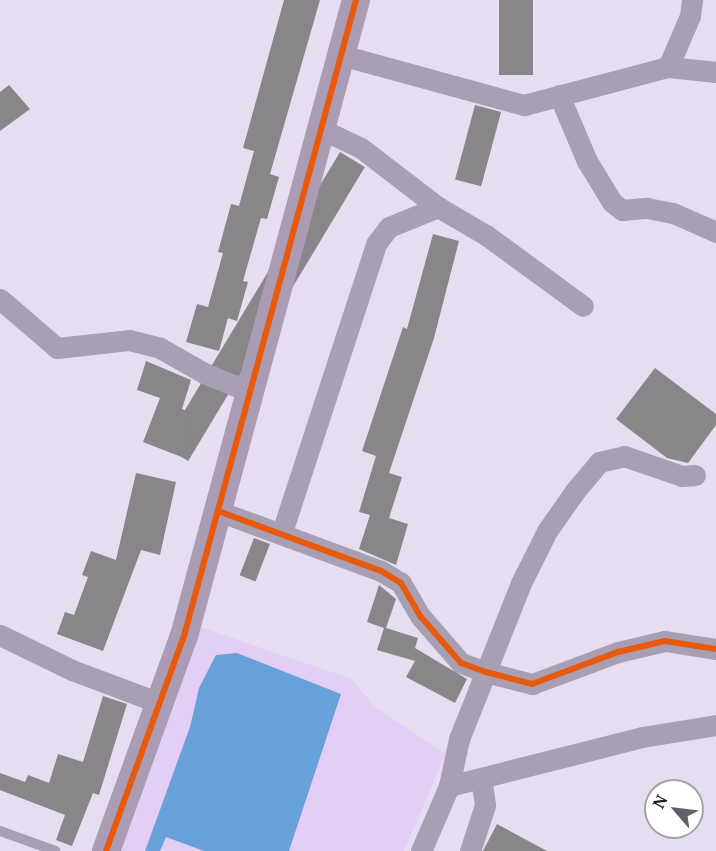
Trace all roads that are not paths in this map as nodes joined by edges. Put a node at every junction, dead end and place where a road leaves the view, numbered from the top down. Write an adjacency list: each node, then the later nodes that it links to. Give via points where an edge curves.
1 (356, 0): 3 (street)
2 (692, 0): 4 (street, via 690,16)
3 (341, 55): 6 (street, via 524,105); 7 (street)
4 (668, 67): 5 (street); 6 (street)
5 (716, 72)
6 (559, 95): 9 (street, via 587,161 612,202 622,210 647,208 673,213)
7 (321, 129): 8 (street, via 361,148); 12 (street)
8 (438, 207): 11 (street, via 486,235); 15 (street, via 389,227 376,244)
9 (716, 232)
10 (0, 299): 12 (street, via 23,323 57,348 129,340 160,348 204,373)
11 (583, 306)
12 (250, 392): 14 (street)
13 (695, 475): 18 (street, via 682,476 624,456 599,462 547,531 521,583)
14 (218, 511): 15 (street); 19 (street, via 184,636)
15 (282, 532): 18 (street, via 381,570 401,583 421,617 461,663)
16 (0, 635): 19 (street, via 72,670)
17 (716, 649): 18 (street, via 665,641 618,652 532,684)
18 (486, 672): 22 (street, via 459,739)
19 (160, 703): 25 (street)
20 (716, 725): 21 (street, via 642,737)
21 (482, 778): 22 (street); 27 (street, via 485,805)
22 (449, 786): 26 (street)
23 (0, 831): 24 (lane)
24 (56, 851)
25 (106, 851)
26 (421, 851)
27 (470, 851)

